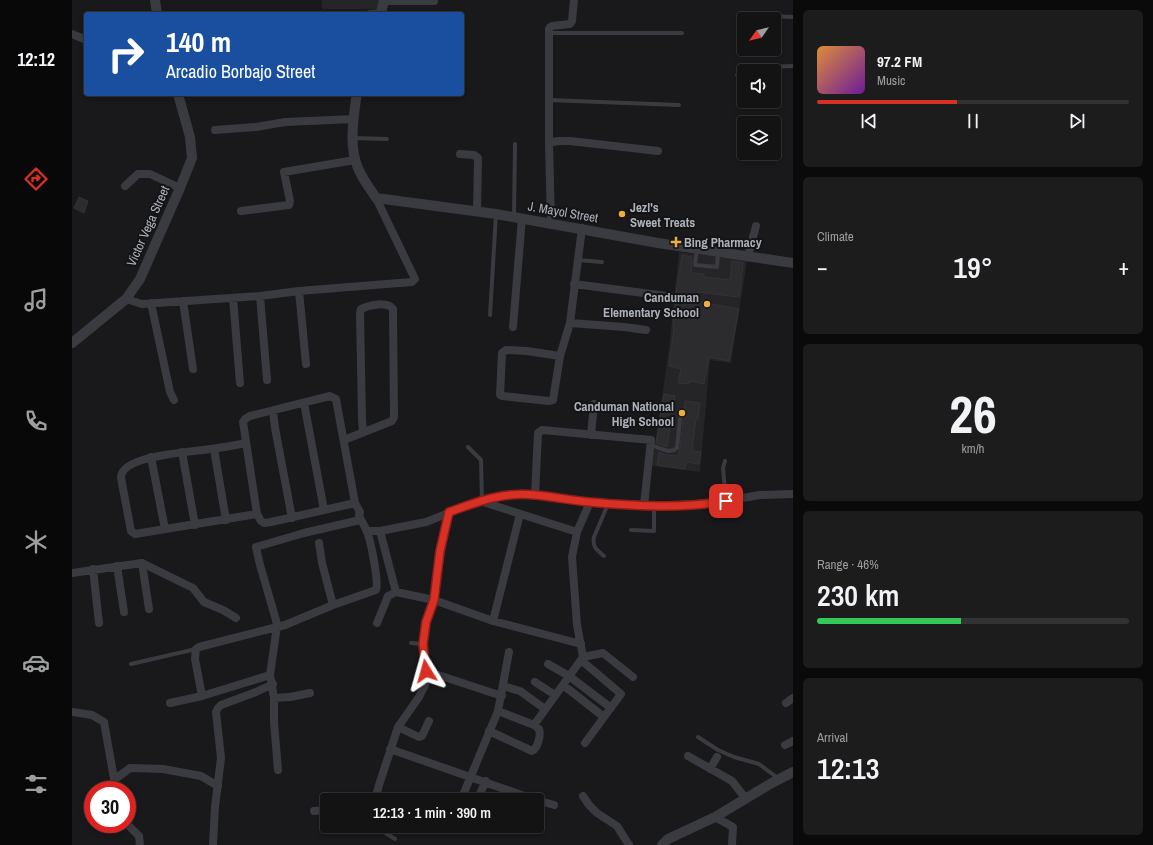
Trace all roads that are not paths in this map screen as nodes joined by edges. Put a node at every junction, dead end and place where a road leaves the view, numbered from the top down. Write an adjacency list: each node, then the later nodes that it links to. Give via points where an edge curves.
1 (155, 0): 5 (street)
2 (574, 0): 9 (street, via 570,24 550,27)
3 (384, 1): 4 (street); 6 (street)
4 (434, 1)
5 (157, 12)
6 (382, 12)
7 (781, 16): 8 (lane)
8 (793, 17)
9 (549, 33): 10 (lane); 17 (street)
10 (682, 33)
11 (72, 34): 12 (street)
12 (84, 39)
13 (781, 66): 14 (lane)
14 (793, 66)
15 (179, 96): 29 (street, Victor Vega Street, via 190,137 192,158)
16 (357, 96): 19 (street)
17 (549, 100): 18 (lane); 23 (street)
18 (679, 105)
19 (354, 119): 20 (street, via 285,122); 21 (street)
20 (215, 130)
21 (352, 138): 22 (lane); 27 (street)
22 (387, 139)
23 (549, 143): 25 (street, via 570,141); 35 (street)
24 (514, 144): 34 (lane)
25 (658, 151)
26 (460, 154): 32 (street, via 474,155 478,158)
27 (355, 160): 30 (street, via 361,175); 31 (street, via 284,172 289,205)
28 (125, 186): 29 (street, via 138,174 150,174)
29 (180, 188): 49 (street, Victor Vega Street, via 140,279)
30 (376, 198): 32 (street, J. Mayol Street); 45 (street, via 415,279 412,282)
31 (241, 211)
32 (477, 211): 33 (street, J. Mayol Street)
33 (496, 214): 34 (street, J. Mayol Street); 52 (lane)
34 (518, 218): 35 (street, J. Mayol Street); 54 (street)
35 (551, 223): 37 (street, J. Mayol Street)
36 (756, 226): 40 (street)
37 (582, 228): 38 (street, J. Mayol Street); 41 (street)
38 (697, 249): 39 (street, J. Mayol Street); 39 (lane, via 695,265 717,267)
39 (718, 252): 40 (street, J. Mayol Street)
40 (748, 256): 43 (street, J. Mayol Street)
41 (577, 260): 42 (lane); 44 (street)
42 (602, 262)
43 (793, 263)
44 (574, 284): 47 (street); 53 (street)
45 (299, 291): 46 (street); 58 (street)
46 (260, 296): 48 (street); 60 (street)
47 (674, 297)
48 (233, 298): 50 (street); 61 (street)
49 (126, 299): 51 (street); 56 (street, Victor Vega Street)
50 (183, 301): 51 (street); 59 (street)
51 (152, 304): 62 (street, via 170,392)
52 (490, 316)
53 (570, 323): 55 (street); 57 (street)
54 (513, 327)
55 (646, 330)
56 (72, 343)
57 (560, 356): 57 (street, via 553,400 500,394 502,353 506,350)
58 (306, 364)
59 (193, 369)
60 (267, 380)
61 (240, 382)
62 (174, 400)
63 (304, 402): 65 (street); 69 (street, via 330,396 336,399); 85 (street)
64 (594, 404): 68 (street)
65 (273, 410): 70 (street, via 245,419 243,422); 90 (street)
66 (680, 419): 71 (lane, via 677,448 674,451)
67 (364, 432): 67 (street, via 360,313 366,306 385,304 393,309 395,412 392,421); 69 (street)
68 (591, 435): 71 (street, via 651,440); 78 (street, via 540,431 538,433)
69 (344, 440): 86 (street)
70 (246, 443): 73 (street); 88 (street)
71 (650, 445): 83 (street)
72 (468, 447): 79 (lane, via 481,460)
73 (214, 449): 74 (street); 91 (street)
74 (182, 452): 75 (street); 92 (street)
75 (151, 457): 93 (street); 93 (street, via 125,469 121,475 131,531 135,534)
76 (725, 461): 80 (lane, via 723,468)
77 (793, 494): 80 (street)
78 (535, 495): 79 (street, via 511,495); 81 (street)
79 (481, 501): 87 (street); 89 (street)
80 (726, 501): 84 (street)
81 (590, 502): 82 (street); 97 (street)
82 (609, 504): 83 (street); 99 (lane, via 593,542 594,547)
83 (644, 505): 84 (street)
84 (654, 505): 94 (lane, via 654,531)
85 (324, 510): 86 (street); 90 (street)
86 (358, 512): 95 (street); 113 (street, via 311,532 256,547)
87 (449, 512): 96 (street, via 426,522); 105 (street, via 440,551)
88 (257, 514): 90 (street, via 264,523); 91 (street)
89 (520, 514): 97 (street); 110 (street)
90 (292, 518)
91 (226, 520): 92 (street)
92 (195, 525): 93 (street)
93 (165, 529)
94 (631, 530)
95 (367, 531): 96 (street); 106 (street, via 377,588 373,592)
96 (380, 531): 104 (street)
97 (577, 532): 116 (street, via 572,557 577,625)
98 (319, 543): 106 (street)
99 (604, 556)
100 (142, 563): 101 (street); 107 (street); 109 (street, via 193,588 204,602)
101 (117, 566): 102 (street); 108 (street)
102 (93, 570): 103 (street); 111 (street)
103 (72, 572)
104 (396, 592): 105 (street); 112 (street, via 388,596)
105 (434, 600): 110 (street); 115 (street, via 426,622)
106 (334, 605): 113 (street)
107 (149, 609)
108 (124, 612)
109 (236, 618)
110 (493, 621): 116 (street)
111 (99, 623)
112 (377, 623)
113 (277, 626): 117 (street); 123 (street)
114 (411, 643): 115 (lane)
115 (423, 644): 122 (street)
116 (581, 644): 119 (street)
117 (196, 649): 120 (lane); 132 (street, via 195,659)
118 (509, 652): 129 (street)
119 (582, 658): 124 (street); 125 (street, via 603,653); 136 (street, via 621,694)
120 (131, 664)
121 (548, 664): 124 (street)
122 (426, 671): 133 (street); 143 (street, via 425,685)
123 (270, 675): 127 (street); 132 (street)
124 (569, 676): 128 (street); 136 (street)
125 (633, 677)
126 (535, 682): 131 (street)
127 (273, 684): 134 (street); 159 (street, via 218,708 216,712 221,758)
128 (563, 685): 131 (street); 140 (street)
129 (503, 686): 133 (street); 137 (street, via 520,691)
130 (310, 693): 134 (street)
131 (555, 695): 137 (street)
132 (202, 696): 135 (street)
133 (502, 696): 138 (street)
134 (274, 698): 153 (street)
135 (170, 703)
136 (611, 708): 140 (street)
137 (545, 709): 142 (street)
138 (498, 711): 142 (street); 144 (street)
139 (72, 712): 156 (street, via 92,714 104,722)
140 (604, 717): 147 (street)
141 (429, 721): 143 (street, via 420,737)
142 (534, 725): 144 (street, via 540,733 536,749 532,751)
143 (398, 727): 149 (street)
144 (490, 731): 155 (street)
145 (698, 737): 157 (lane, via 718,750 759,764)
146 (793, 741): 148 (street)
147 (585, 743)
148 (785, 746)
149 (390, 749): 155 (street); 160 (street)
150 (688, 756): 152 (street)
151 (717, 757): 152 (street)
152 (710, 769): 165 (street, via 732,782)
153 (278, 770)
154 (793, 772): 157 (street)
155 (470, 777): 158 (street); 161 (street)
156 (114, 780): 159 (street, via 130,768 163,769 201,776)
157 (779, 780): 165 (street)
158 (486, 781): 162 (street); 163 (street)
159 (218, 786): 175 (street)
160 (377, 793)
161 (464, 793)
162 (480, 793)
163 (518, 793)
164 (583, 796): 176 (street, via 597,813 617,826)
165 (746, 799): 170 (street)
166 (544, 802): 167 (street)
167 (554, 805)
168 (314, 811): 169 (street)
169 (320, 811)
170 (715, 818): 177 (street, via 668,839); 178 (street, via 733,827)
171 (135, 833): 174 (street)
172 (386, 833): 173 (lane)
173 (395, 839)
174 (140, 845)
175 (213, 845)
176 (629, 845)
177 (662, 845)
178 (732, 845)

